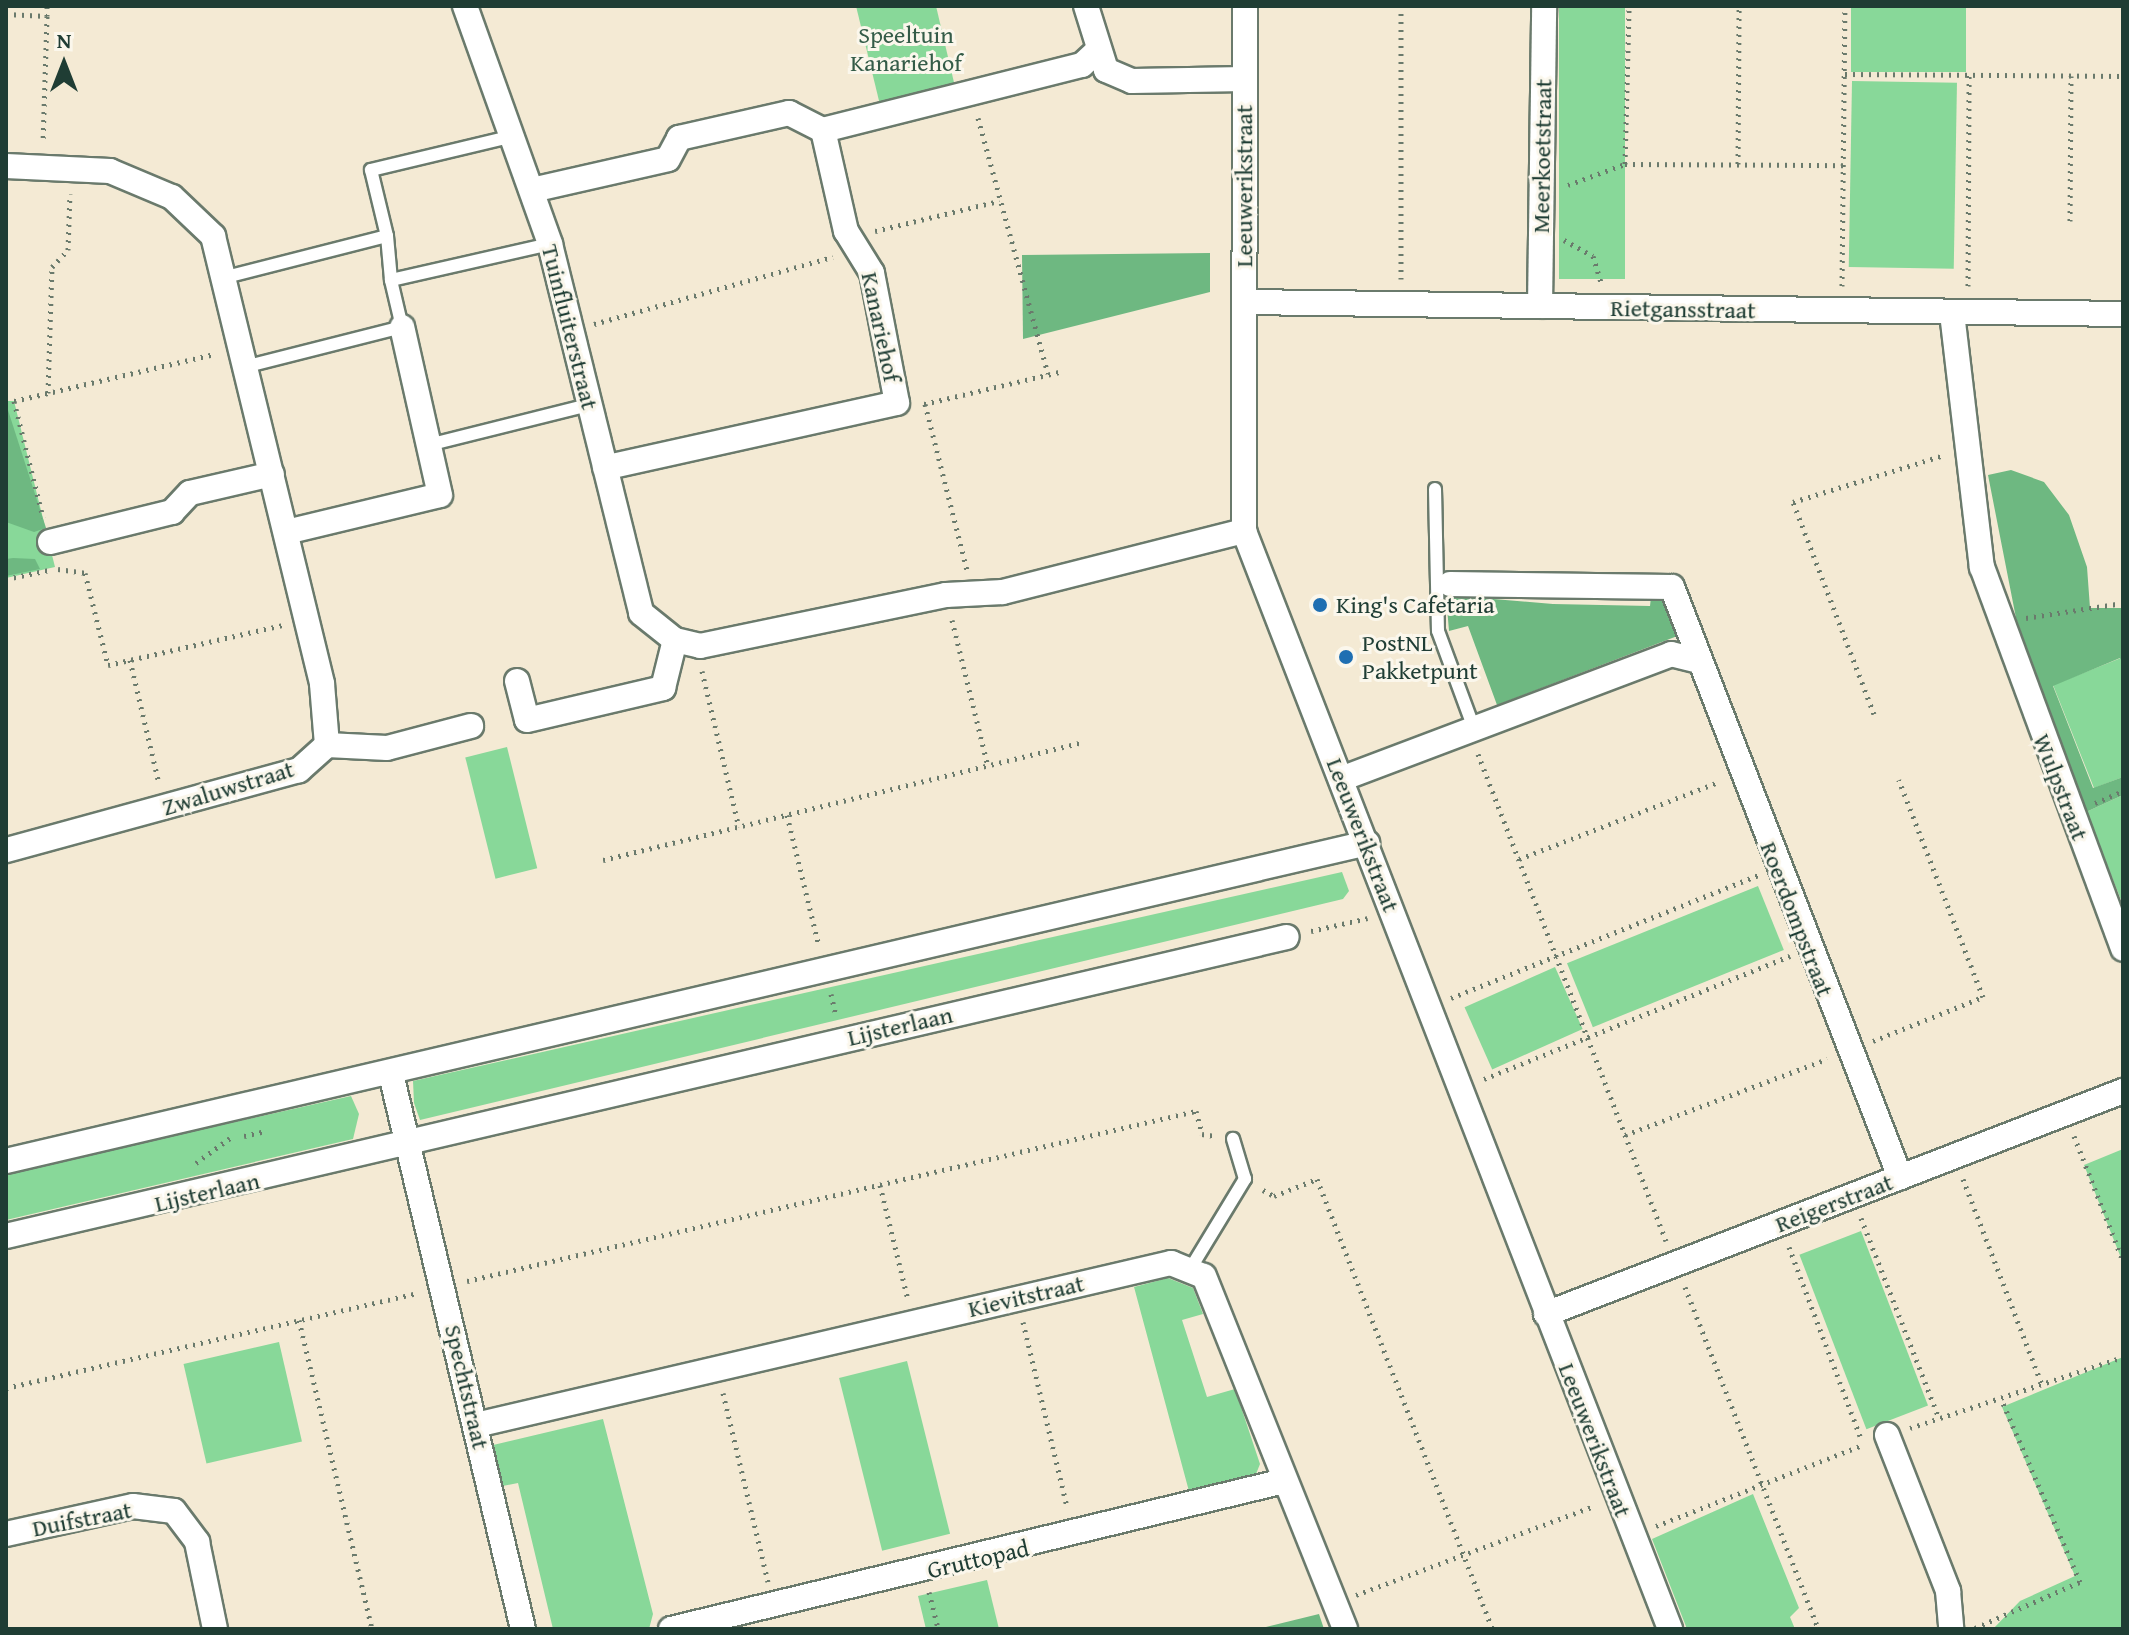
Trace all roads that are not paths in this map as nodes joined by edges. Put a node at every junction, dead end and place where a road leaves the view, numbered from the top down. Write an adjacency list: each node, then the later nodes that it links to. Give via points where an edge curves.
1 (465, 6): 8 (street, Tuinfluiterstraat)
2 (1086, 6): 5 (street)
3 (1245, 6): 6 (street, Leeuwerikstraat)
4 (1544, 6): 16 (street, Meerkoetstraat)
5 (1095, 53): 6 (street, via 1106,70 1132,81); 7 (street, via 1082,65)
6 (1245, 79): 15 (street, Leeuwerikstraat)
7 (823, 130): 10 (street, via 789,113 679,138 668,159); 23 (street, Kanariehof, via 897,403)
8 (509, 137): 10 (street, Tuinfluiterstraat); 11 (lane, via 371,170)
9 (6, 166): 13 (street, via 110,171 172,197 213,236)
10 (532, 190): 12 (street, Tuinfluiterstraat)
11 (387, 236): 13 (lane); 14 (lane)
12 (550, 244): 14 (lane); 21 (street, Tuinfluiterstraat)
13 (226, 277): 20 (street)
14 (391, 280): 19 (lane)
15 (1244, 302): 16 (street, Rietgansstraat); 26 (street, Leeuwerikstraat)
16 (1540, 306): 17 (street, Rietgansstraat)
17 (1960, 313): 18 (street, Rietgansstraat); 40 (street, Wulpstraat, via 1964,449 1999,624)
18 (2123, 314)
19 (402, 327): 20 (lane); 22 (street)
20 (245, 357): 24 (street)
21 (589, 405): 22 (lane); 23 (street, Tuinfluiterstraat)
22 (428, 445): 27 (street, via 440,495)
23 (605, 468): 30 (street, Tuinfluiterstraat, via 641,613)
24 (272, 474): 27 (street); 28 (street, via 190,493 172,512)
25 (1435, 489): 34 (lane, via 1438,631)
26 (1244, 531): 30 (street, Tuinfluiterstraat, via 1102,571 973,595 946,595 700,646); 36 (street, Leeuwerikstraat)
27 (286, 532): 35 (street, via 307,619)
28 (50, 542)
29 (1450, 584): 31 (street, Roerdompstraat, via 1672,587)
30 (675, 640): 32 (street, via 663,688 527,720)
31 (1695, 660): 34 (street, via 1671,654); 46 (street, Roerdompstraat)
32 (517, 681)
33 (471, 726): 35 (street, via 387,748)
34 (1472, 732): 36 (street)
35 (327, 745): 38 (street, Zwaluwstraat, via 299,770)
36 (1341, 779): 37 (street, Leeuwerikstraat)
37 (1367, 843): 41 (street); 49 (street, Leeuwerikstraat)
38 (6, 850)
39 (1287, 937): 44 (street, Lijsterlaan)
40 (2123, 949)
41 (391, 1074): 44 (street); 45 (street)
42 (2123, 1091): 46 (street, Reigerstraat)
43 (1233, 1139): 48 (lane, via 1245,1179)
44 (407, 1145): 47 (street, Lijsterlaan); 50 (street, Spechtstraat)
45 (6, 1161)
46 (1900, 1177): 49 (street, Reigerstraat)
47 (6, 1236)
48 (1189, 1271): 50 (street, Kievitstraat, via 1171,1263); 52 (street, via 1204,1276)
49 (1546, 1314): 58 (street, Leeuwerikstraat)
50 (476, 1425): 55 (street, Spechtstraat)
51 (1887, 1435): 59 (street, via 1948,1591)
52 (1284, 1481): 56 (street, Gruttopad, via 1074,1536); 57 (street)
53 (6, 1534): 54 (street, Duifstraat, via 133,1506 174,1511 197,1542)
54 (215, 1629)
55 (523, 1629)
56 (671, 1629)
57 (1345, 1629)
58 (1670, 1629)
59 (1951, 1629)

